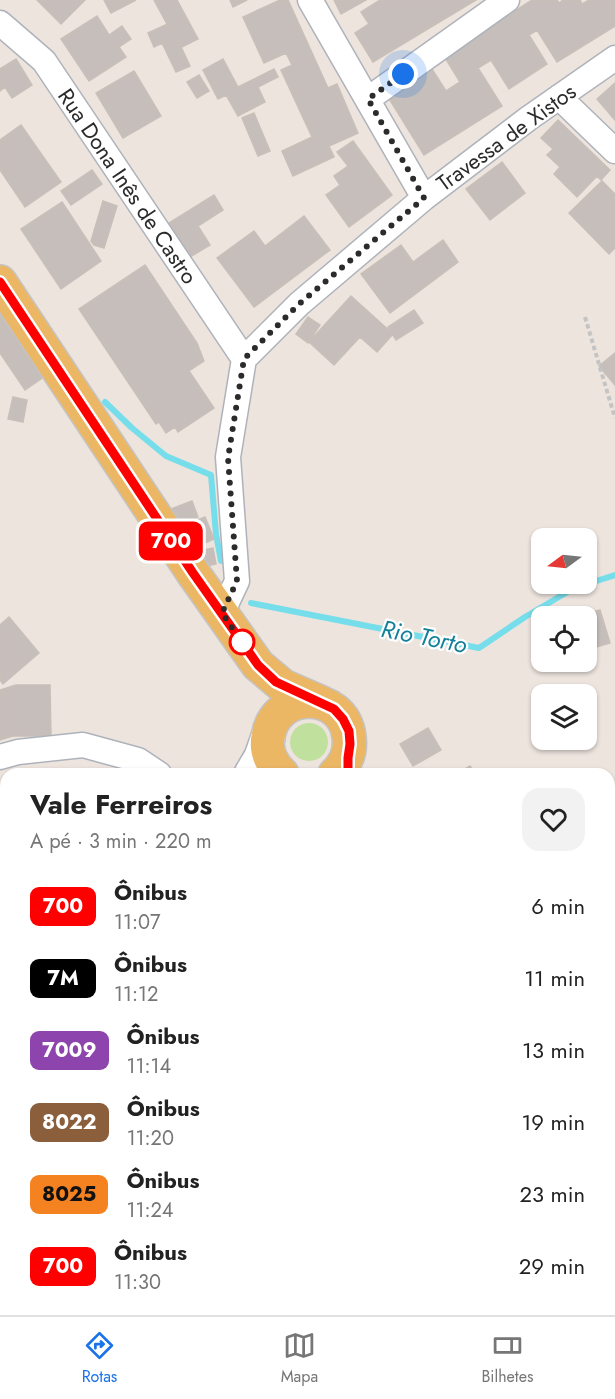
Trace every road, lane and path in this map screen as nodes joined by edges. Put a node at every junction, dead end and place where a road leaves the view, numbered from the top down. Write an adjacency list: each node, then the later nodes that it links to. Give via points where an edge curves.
1 (310, 0): 6 (street)
2 (507, 0): 6 (street)
3 (0, 23): 11 (street, Rua Dona Inês de Castro, via 44,61)
4 (615, 58): 5 (street, Travessa de Xistos)
5 (559, 97): 7 (street); 8 (street, Travessa de Xistos)
6 (368, 99): 8 (street)
7 (615, 151)
8 (424, 198): 11 (street, Travessa de Xistos, via 299,304)
9 (0, 282): 13 (main road)
10 (585, 317): 12 (path)
11 (244, 359): 13 (street, via 228,458 237,581)
12 (615, 418)
13 (222, 613): 14 (main road)
14 (258, 665): 15 (main road, via 283,686); 16 (main road, via 267,693)
15 (322, 703): 16 (main road, via 295,702 286,707); 21 (main road, via 334,709 349,731)
16 (270, 729): 19 (main road); 20 (main road, via 268,752)
17 (0, 757): 18 (street, via 83,745 138,760)
18 (150, 768)
19 (255, 768)
20 (277, 768)
21 (344, 768)

